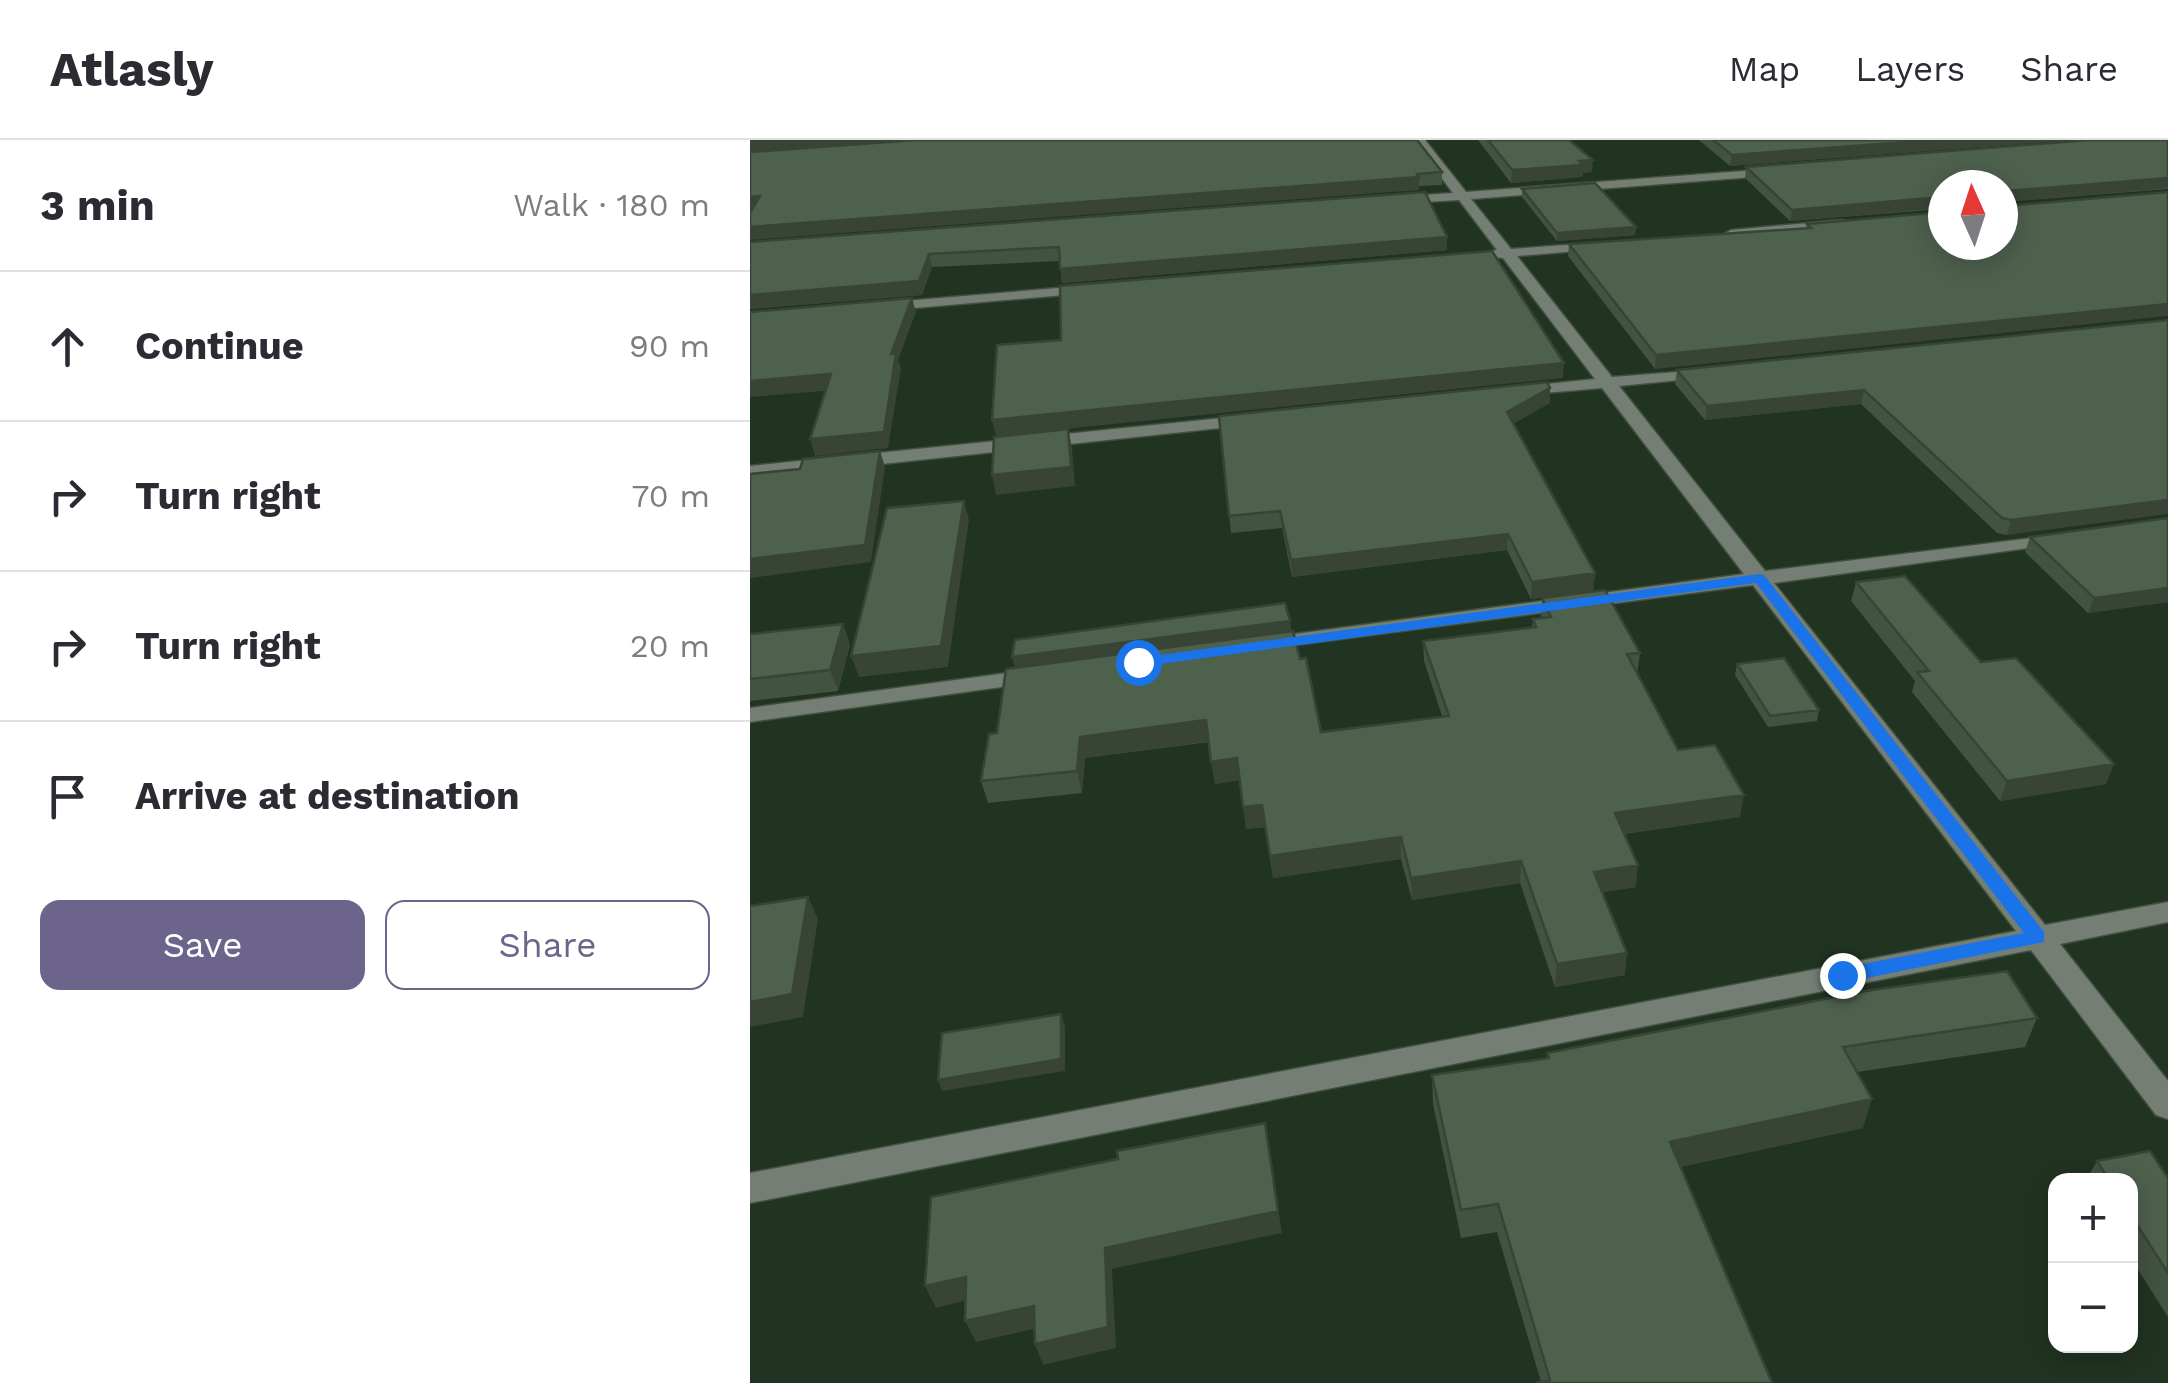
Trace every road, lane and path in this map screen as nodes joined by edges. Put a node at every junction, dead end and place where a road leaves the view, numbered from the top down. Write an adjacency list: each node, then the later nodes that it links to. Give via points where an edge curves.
1 (1419, 140): 3 (street)
2 (1794, 170): 3 (street)
3 (1463, 196): 4 (street); 8 (street)
4 (1384, 202)
5 (1864, 222): 6 (street)
6 (1705, 236)
7 (1626, 243): 8 (street)
8 (1497, 254): 12 (street)
9 (1108, 288): 10 (street)
10 (870, 308)
11 (1723, 370): 12 (street)
12 (1607, 382): 13 (street); 17 (street)
13 (1490, 394)
14 (1276, 417): 15 (street)
15 (750, 472)
16 (2090, 534): 17 (street)
17 (1759, 578): 18 (street); 22 (street)
18 (1245, 648)
19 (1067, 672): 20 (street)
20 (750, 715)
21 (2168, 912): 22 (street)
22 (2038, 937): 23 (street); 24 (street)
23 (2168, 1105)
24 (750, 1188)

